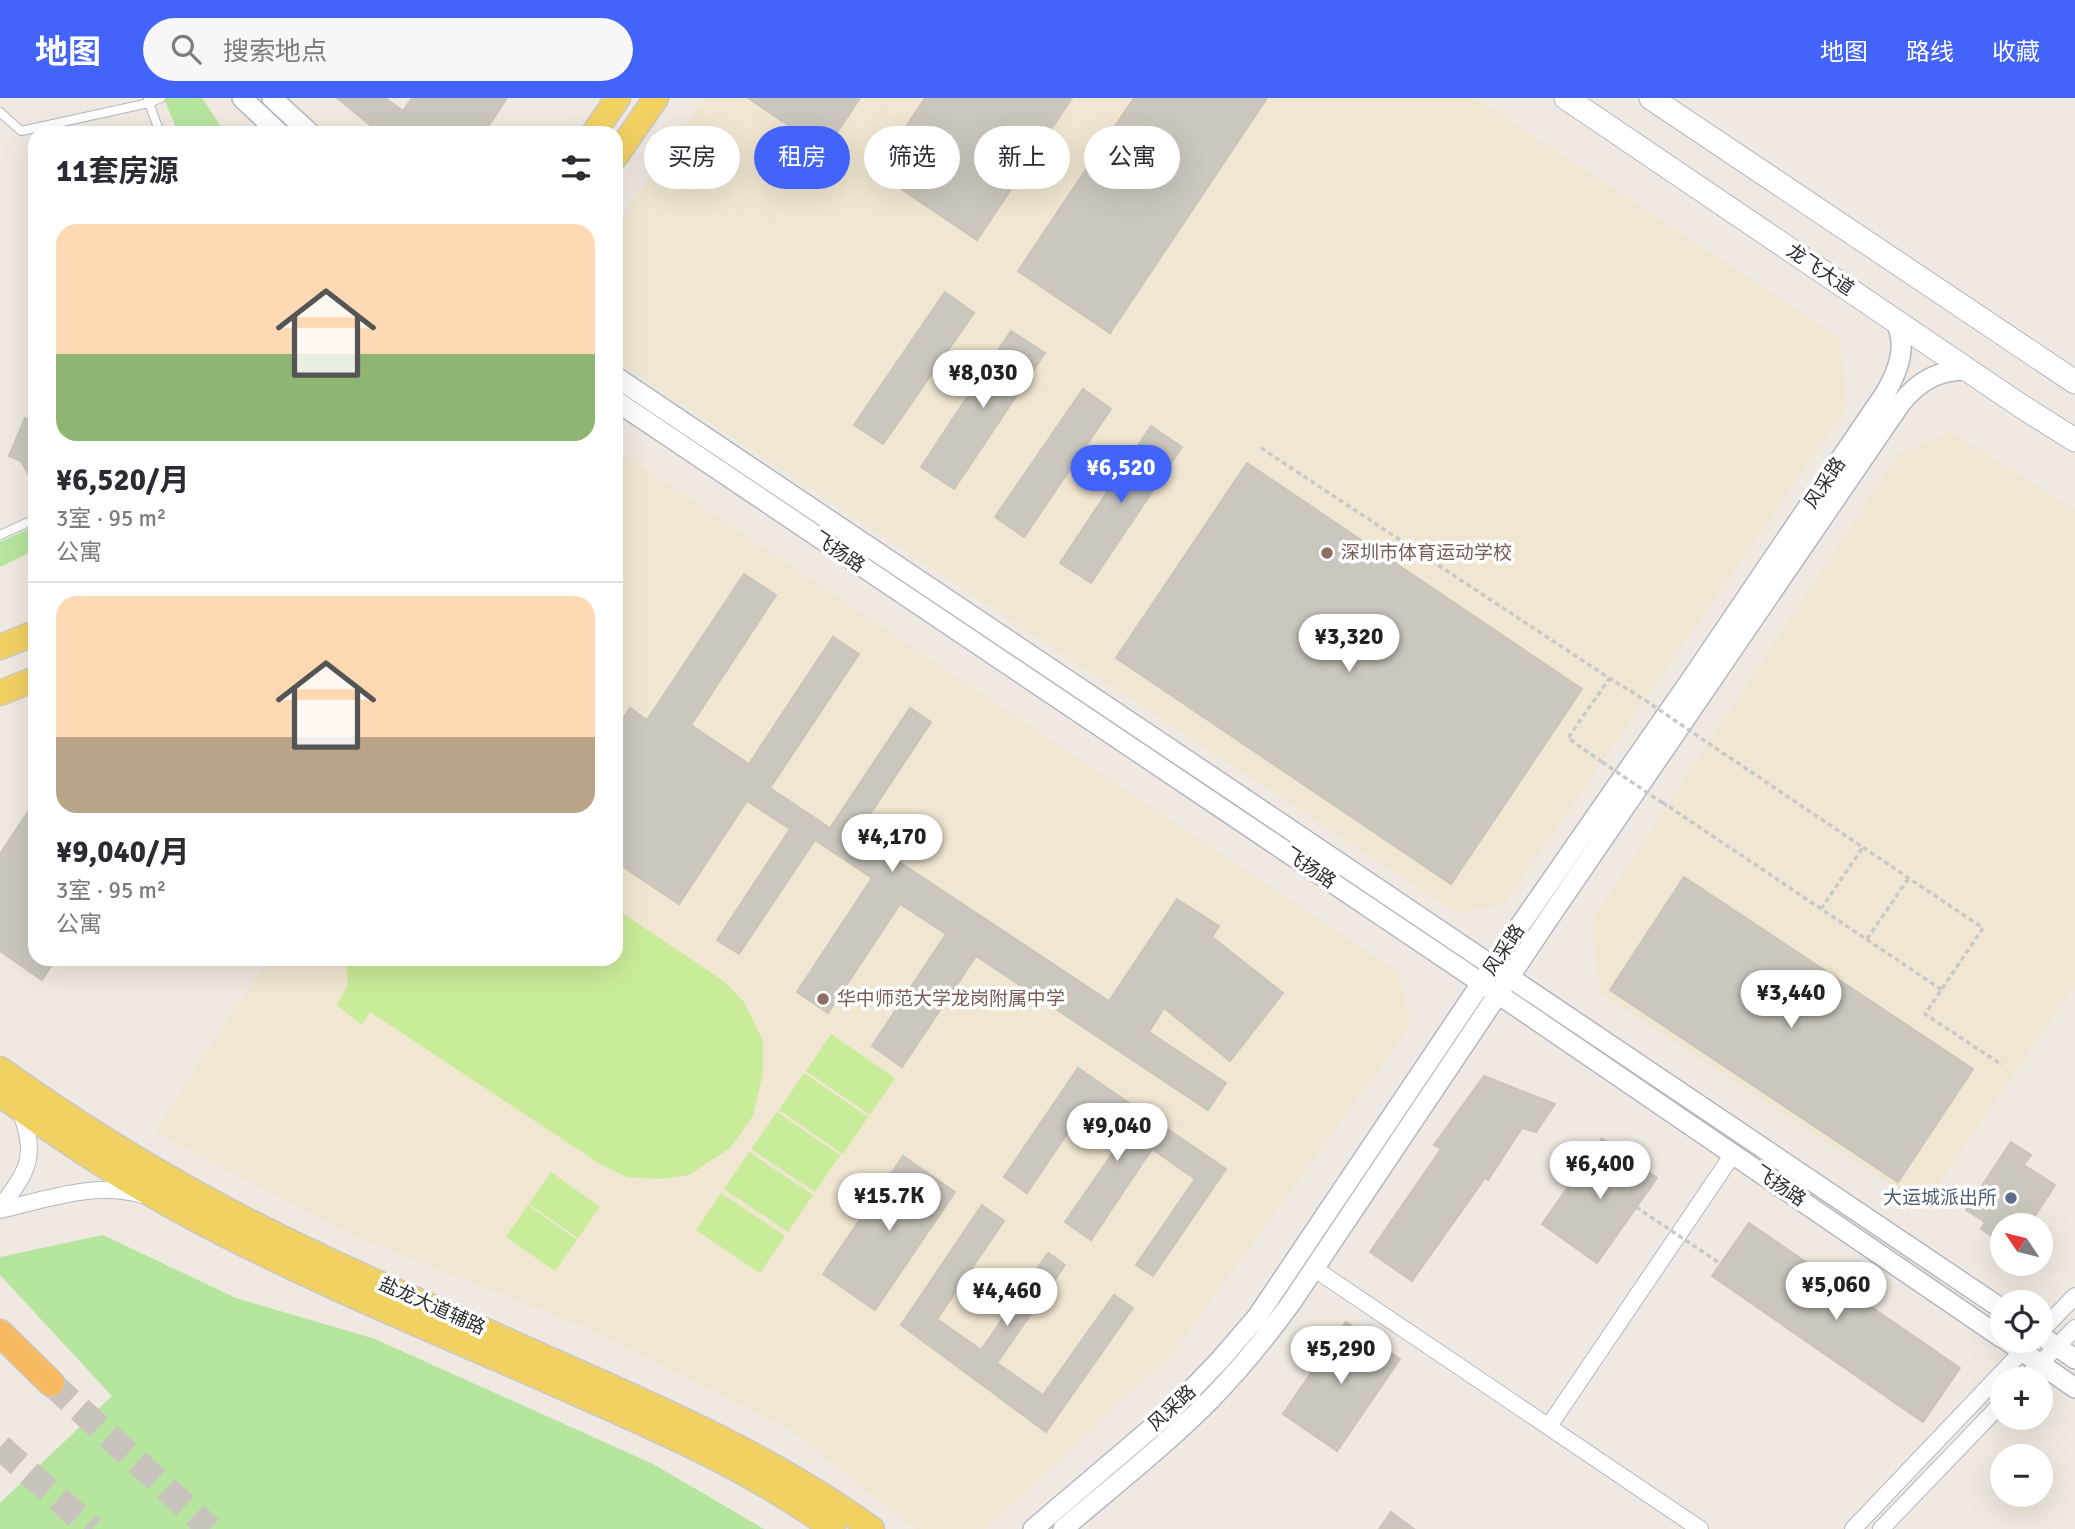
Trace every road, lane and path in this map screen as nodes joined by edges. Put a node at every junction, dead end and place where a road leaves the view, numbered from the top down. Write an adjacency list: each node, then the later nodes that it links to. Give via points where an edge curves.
1 (162, 98): 8 (lane)
2 (242, 98): 12 (street)
3 (272, 98): 13 (street)
4 (618, 98): 14 (main road)
5 (656, 98): 16 (main road)
6 (1566, 98): 17 (main road, 龙飞大道)
7 (1651, 98): 20 (main road)
8 (148, 101): 10 (lane); 11 (lane)
9 (0, 112): 15 (lane, via 21,131)
10 (42, 126)
11 (157, 126)
12 (272, 126)
13 (302, 126)
14 (599, 126)
15 (28, 129)
16 (623, 146)
17 (1896, 322): 18 (main road, 龙飞大道); 37 (street, 风采路, via 1902,352 1894,379)
18 (1967, 370): 22 (main road, 龙飞大道); 37 (street, 风采路, via 1930,377 1901,403)
19 (623, 382): 37 (street, 飞扬路)
20 (2075, 382)
21 (623, 406): 38 (street, 飞扬路)
22 (2075, 440)
23 (1261, 448): 28 (path)
24 (28, 523): 25 (lane)
25 (0, 535)
26 (28, 636): 27 (main road)
27 (0, 647)
28 (1609, 678): 31 (path, bridge, via 1568,738); 33 (path, bridge)
29 (28, 682): 30 (main road)
30 (0, 693)
31 (1662, 803): 32 (path, bridge); 35 (path)
32 (1667, 806)
33 (1863, 847): 34 (path); 35 (path)
34 (1909, 878): 36 (path); 39 (path, via 1983,928)
35 (1821, 909): 36 (path)
36 (1867, 939): 39 (path)
37 (1502, 970): 38 (street, 风采路); 50 (street, 飞扬路)
38 (1490, 988): 43 (street, 飞扬路); 48 (street, 风采路); 68 (street, 风采路, via 1257,1317 1168,1413)
39 (1942, 990): 40 (path, via 1925,1014)
40 (2002, 1065)
41 (0, 1069): 67 (main road, 盐龙大道辅路, via 92,1132 218,1205 329,1261 699,1426 804,1483)
42 (10, 1101): 44 (main road, 盐龙大道辅路); 46 (street, via 27,1128 30,1149 26,1169)
43 (1733, 1154): 53 (street, 飞扬路); 65 (street)
44 (168, 1204): 46 (street, via 131,1192 101,1190); 66 (main road, 盐龙大道辅路, via 309,1275 687,1443)
45 (1636, 1207): 47 (path, bridge)
46 (0, 1209)
47 (1721, 1264)
48 (1315, 1269): 65 (street); 69 (street, 风采路, via 1270,1331 1212,1398)
49 (2075, 1296): 51 (street)
50 (1990, 1301)
51 (2053, 1320)
52 (2075, 1328): 56 (street)
53 (1990, 1330)
54 (0, 1334): 62 (highway)
55 (2053, 1343): 56 (street)
56 (2057, 1346): 59 (street); 60 (street)
57 (2012, 1353): 71 (street)
58 (2029, 1353): 60 (street)
59 (2075, 1359)
60 (2040, 1364): 61 (street); 63 (street)
61 (2037, 1367)
62 (51, 1383)
63 (2075, 1388)
64 (1990, 1415): 72 (street)
65 (1549, 1426): 70 (street)
66 (834, 1529)
67 (872, 1529)
68 (1033, 1529)
69 (1063, 1529)
70 (1700, 1529)
71 (1853, 1529)
72 (1881, 1529)

